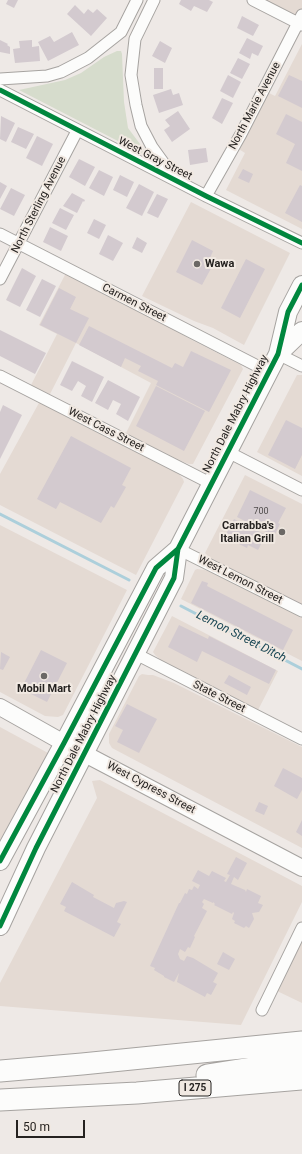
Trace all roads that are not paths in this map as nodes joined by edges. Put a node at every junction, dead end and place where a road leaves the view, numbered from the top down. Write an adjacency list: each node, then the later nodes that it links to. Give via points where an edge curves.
1 (137, 0): 5 (street)
2 (154, 0): 6 (street)
3 (253, 0): 4 (street)
4 (301, 21): 11 (street, North Marie Avenue)
5 (121, 32): 6 (street); 7 (street, via 88,58 61,72 47,76)
6 (135, 40): 10 (street, via 131,75 141,126 165,166)
7 (0, 79)
8 (0, 90): 9 (street, West Gray Street)
9 (77, 131): 10 (street, West Gray Street); 14 (street, North Sterling Avenue)
10 (181, 183): 11 (street, West Gray Street)
11 (206, 196): 13 (street, West Gray Street)
12 (0, 234): 14 (street, Carmen Street)
13 (302, 243)
14 (19, 244): 15 (street, North Sterling Avenue); 20 (street, Carmen Street)
15 (0, 278)
16 (302, 285): 18 (main road, North Dale Mabry Highway, via 288,312)
17 (302, 331): 18 (main road, North Dale Mabry Highway)
18 (278, 354): 19 (street); 20 (main road, North Dale Mabry Highway)
19 (302, 366)
20 (269, 372): 22 (main road, North Dale Mabry Highway)
21 (0, 376): 23 (street, West Cass Street)
22 (228, 452): 23 (main road, North Dale Mabry Highway); 24 (street)
23 (212, 484): 25 (main road, North Dale Mabry Highway)
24 (302, 490)
25 (178, 549): 26 (street, West Lemon Street); 27 (main road, North Dale Mabry Highway, via 174,578); 30 (main road, North Dale Mabry Highway, via 156,568)
26 (302, 611)
27 (136, 654): 29 (street, State Street); 31 (main road, North Dale Mabry Highway)
28 (0, 707): 30 (street, West Cypress Street)
29 (302, 740)
30 (64, 743): 31 (street, West Cypress Street); 32 (main road, North Dale Mabry Highway)
31 (86, 754): 33 (street, West Cypress Street); 34 (main road, North Dale Mabry Highway, via 36,848)
32 (0, 861)
33 (302, 868)
34 (0, 926)
35 (302, 928): 36 (street)
36 (262, 1010)
37 (302, 1042): 40 (highway)
38 (0, 1060): 40 (highway)
39 (302, 1060): 43 (highway, via 170,1080)
40 (22, 1069): 41 (highway)
41 (0, 1071)
42 (302, 1079): 43 (highway, I 275)
43 (88, 1096): 44 (highway, I 275)
44 (0, 1100)

